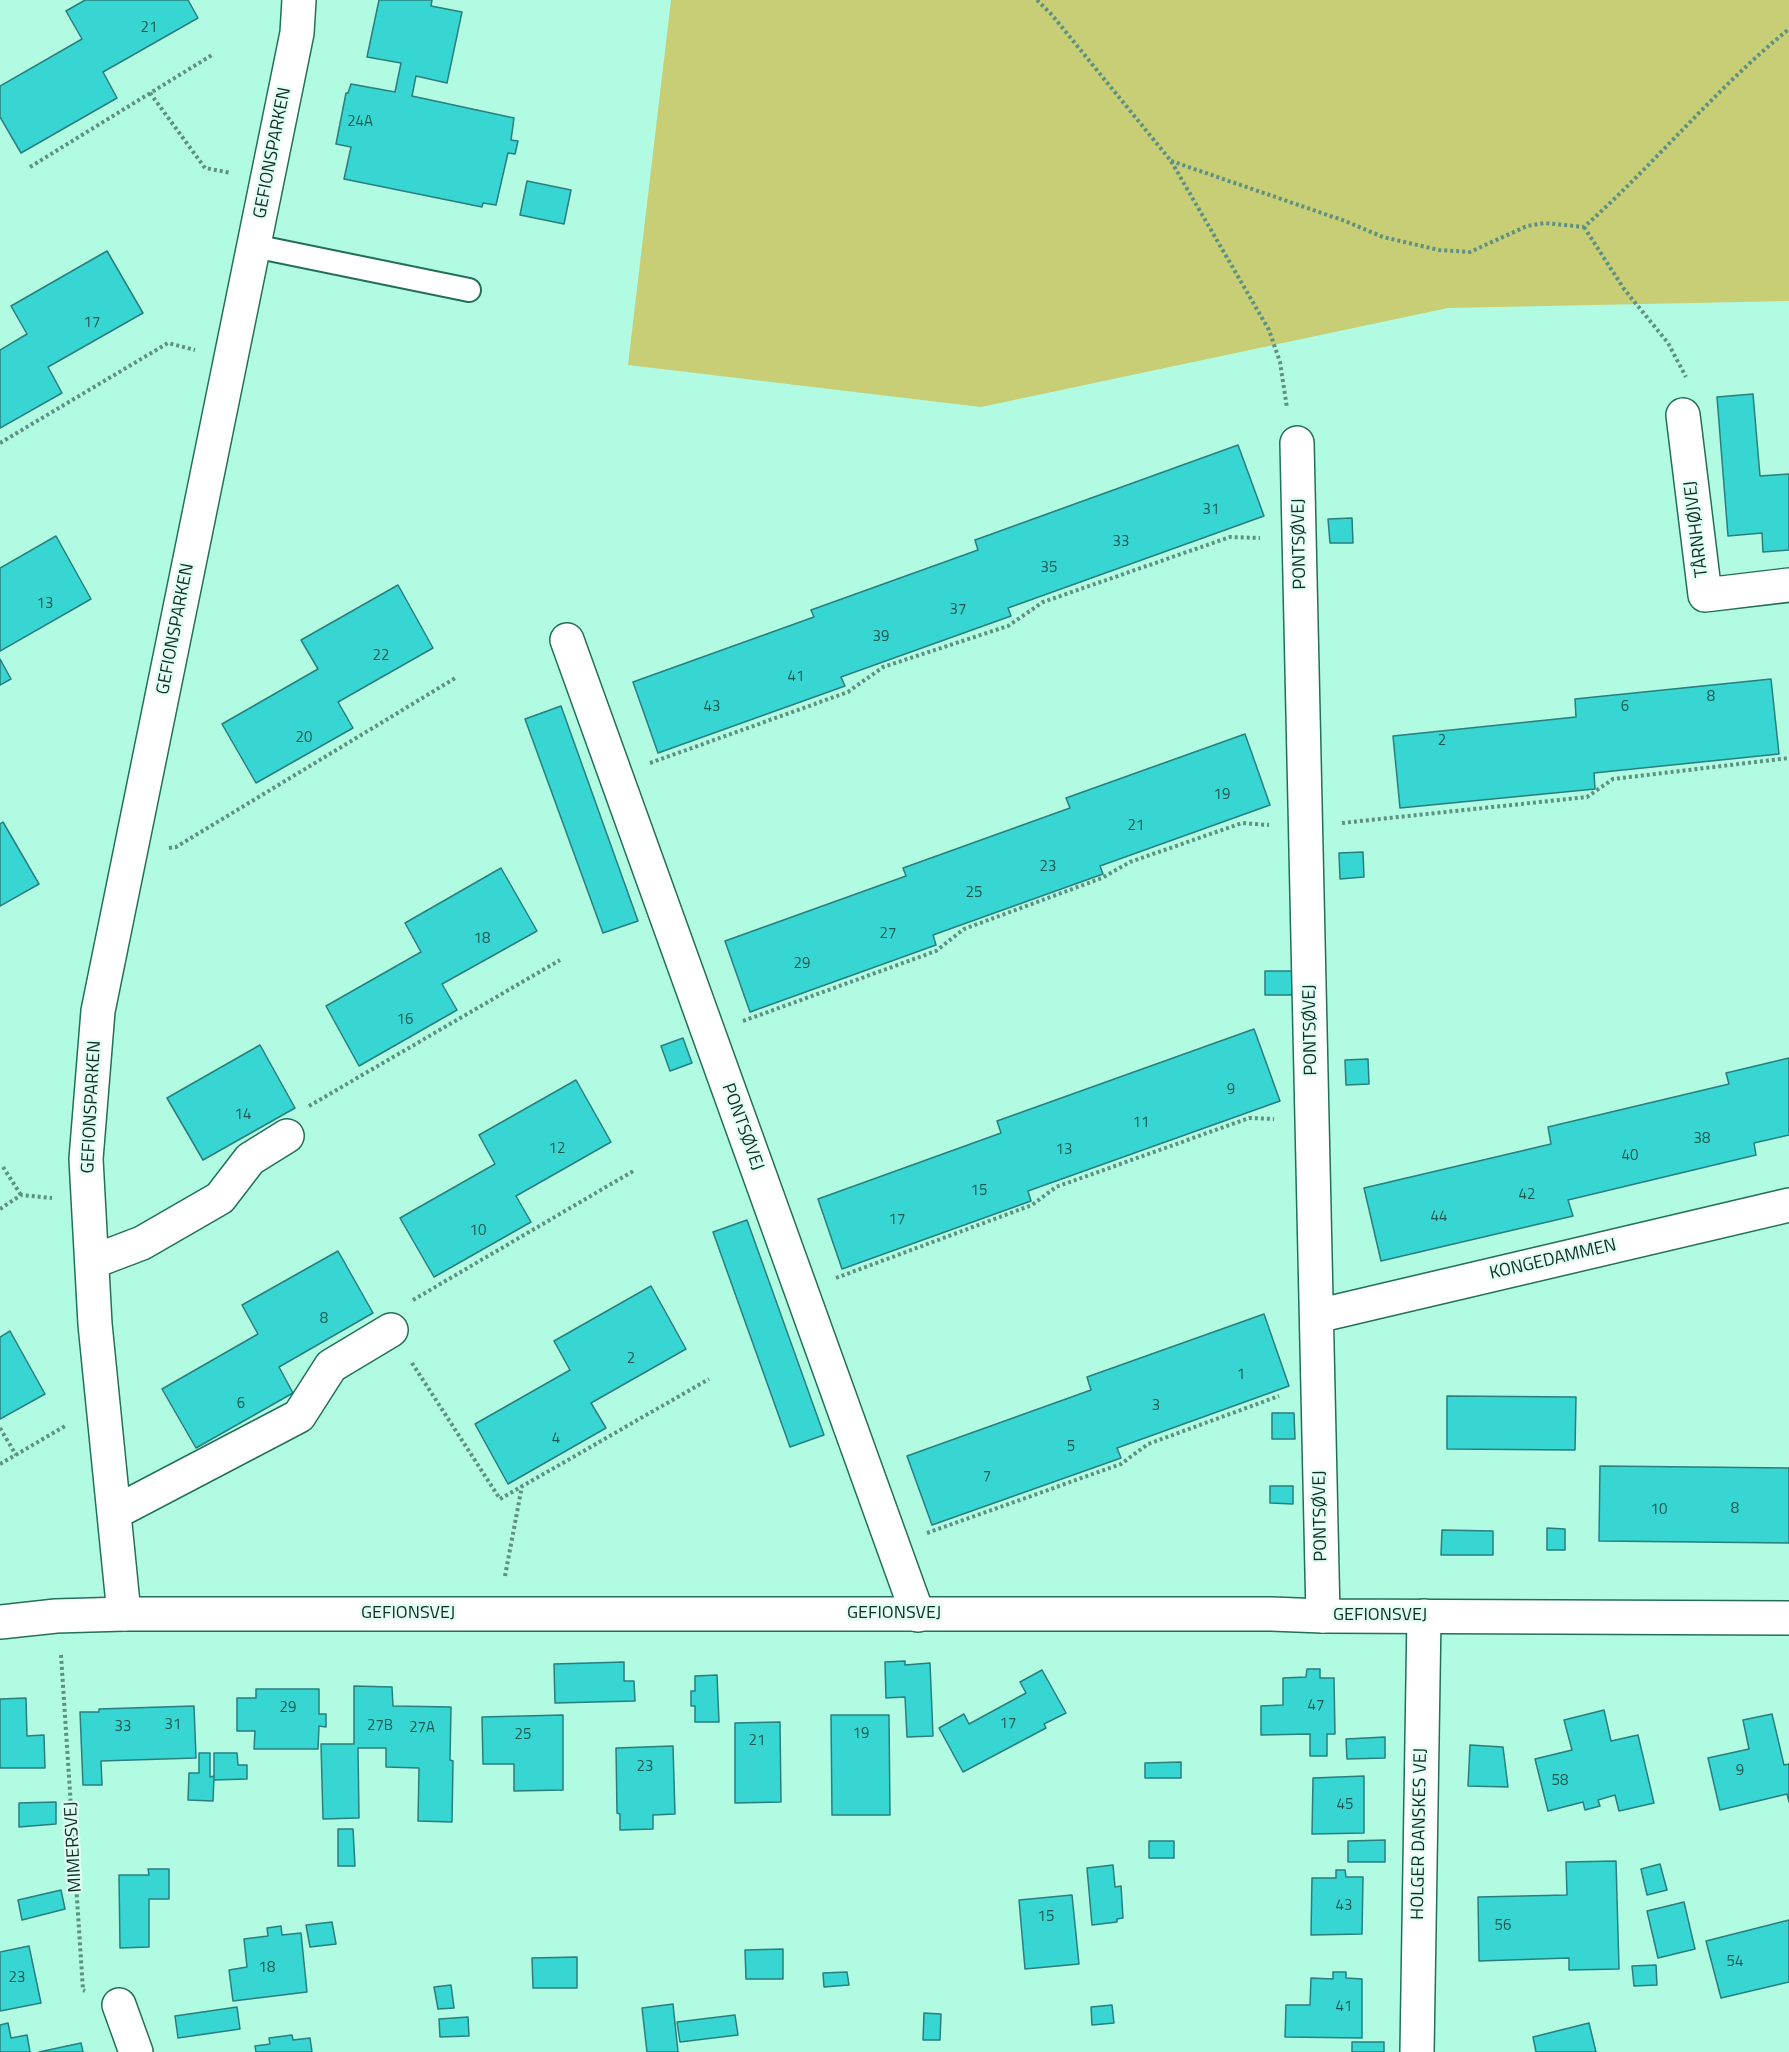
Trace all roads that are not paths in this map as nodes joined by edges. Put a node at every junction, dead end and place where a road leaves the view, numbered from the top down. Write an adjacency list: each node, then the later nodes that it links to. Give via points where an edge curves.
1 (298, 0): 2 (street, GEFIONSPARKEN, via 297,33)
2 (254, 246): 3 (lane); 10 (street, GEFIONSPARKEN, via 98,1011 86,1159)
3 (469, 290)
4 (1683, 415): 6 (street, TÅRNHØJVEJ, via 1705,595)
5 (1297, 443): 11 (street, PONTSØVEJ)
6 (1789, 585)
7 (567, 640): 15 (street, PONTSØVEJ)
8 (287, 1136): 10 (street, via 250,1159 220,1198 142,1243)
9 (1789, 1205): 11 (street, KONGEDAMMEN)
10 (92, 1262): 13 (street, GEFIONSPARKEN)
11 (1317, 1316): 16 (street, PONTSØVEJ)
12 (391, 1330): 13 (street, via 331,1366 299,1416)
13 (114, 1514): 14 (street, GEFIONSPARKEN)
14 (124, 1614): 15 (street, GEFIONSVEJ); 19 (street, GEFIONSVEJ)
15 (918, 1615): 16 (street, GEFIONSVEJ)
16 (1323, 1616): 17 (street, GEFIONSVEJ)
17 (1424, 1616): 18 (street, GEFIONSVEJ); 22 (street, HOLGER DANSKES VEJ)
18 (1789, 1618)
19 (0, 1622)
20 (119, 2005): 21 (street)
21 (136, 2052)
22 (1417, 2052)

